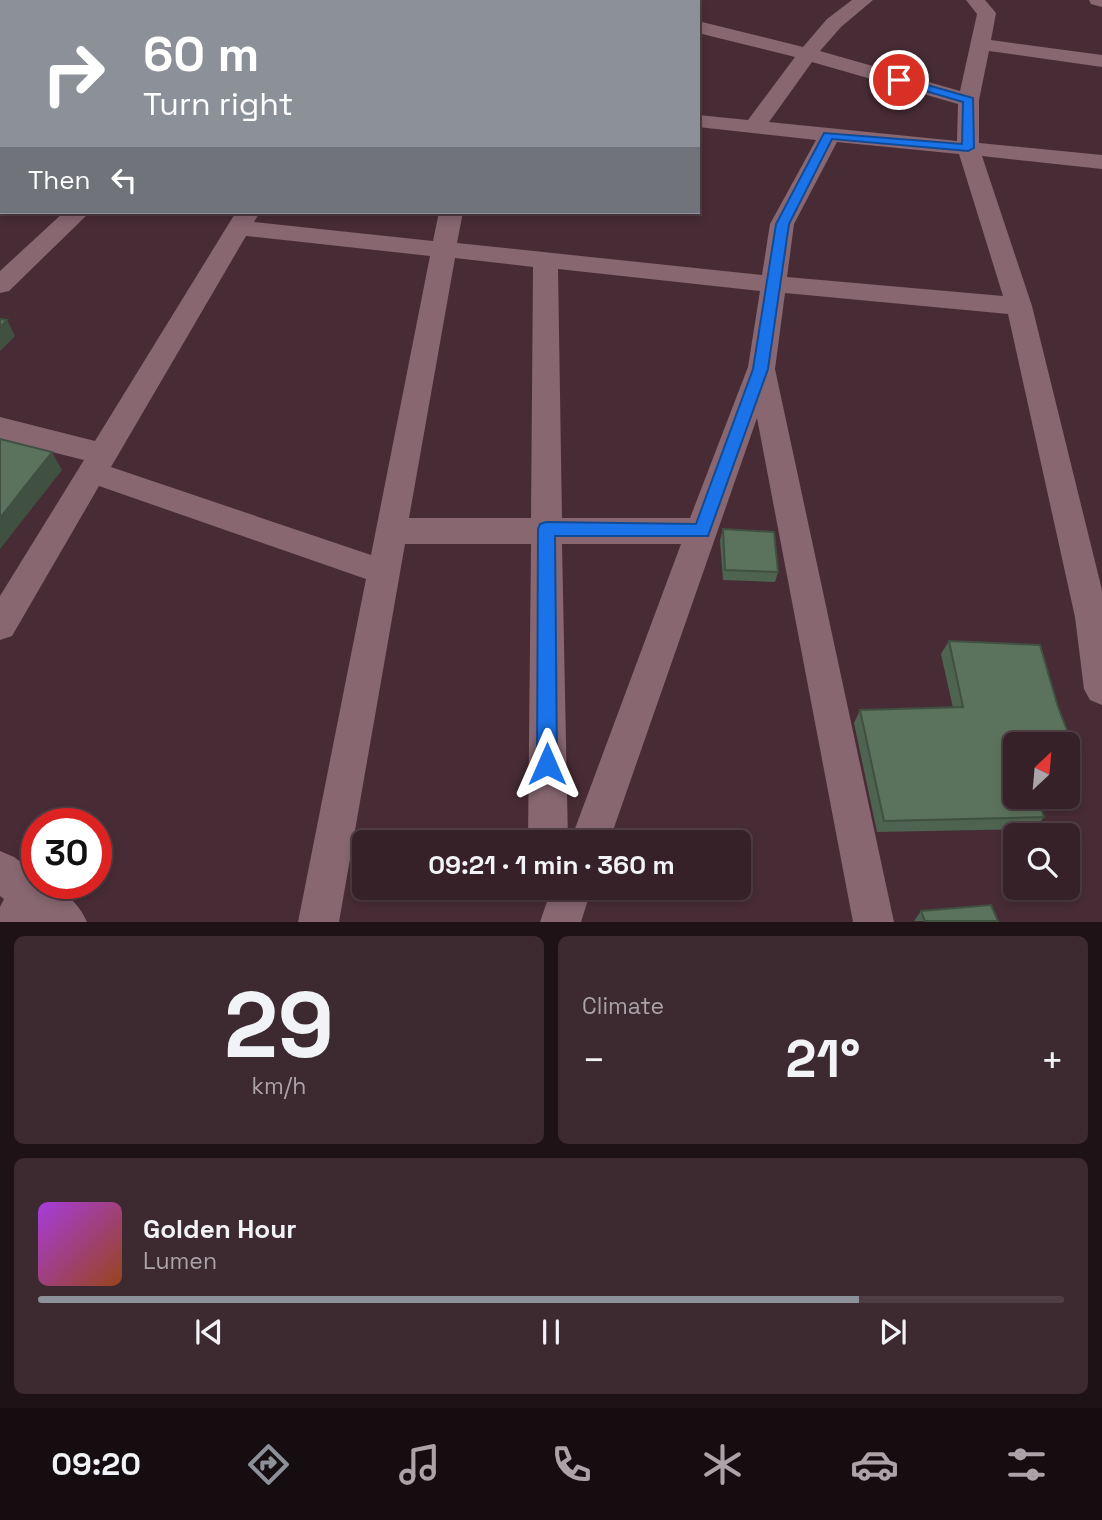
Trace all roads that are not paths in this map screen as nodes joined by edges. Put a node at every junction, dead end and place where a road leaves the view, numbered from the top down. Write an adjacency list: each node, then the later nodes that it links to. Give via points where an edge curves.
1 (864, 0): 6 (street, via 834,23)
2 (968, 0): 3 (street)
3 (975, 0): 5 (street, via 987,13)
4 (700, 27): 6 (street)
5 (981, 44): 7 (street); 8 (street)
6 (807, 54): 8 (street); 10 (street)
7 (1102, 61)
8 (969, 100): 12 (street)
9 (700, 121): 10 (street)
10 (754, 127): 11 (street)
11 (829, 136): 12 (street); 19 (street, via 782,224)
12 (968, 148): 13 (street); 21 (street)
13 (1102, 162)
14 (76, 214): 20 (street)
15 (451, 214): 17 (street)
16 (243, 220): 17 (street); 24 (street)
17 (442, 250): 18 (street); 26 (street)
18 (545, 260): 19 (street); 25 (street)
19 (773, 284): 21 (street); 22 (street)
20 (0, 285)
21 (1019, 306): 30 (street, via 1092,617)
22 (761, 369): 27 (street); 40 (street)
23 (0, 428): 24 (street)
24 (97, 463): 28 (street); 29 (street)
25 (546, 529): 26 (street); 27 (street); 31 (street)
26 (390, 531): 28 (street)
27 (702, 531): 32 (street)
28 (383, 572): 37 (street)
29 (0, 626)
30 (1102, 689)
31 (548, 830)
32 (593, 830)
33 (15, 895): 36 (street)
34 (548, 900): 38 (street)
35 (568, 900): 39 (street)
36 (66, 922)
37 (318, 922)
38 (548, 922)
39 (560, 922)
40 (874, 922)

